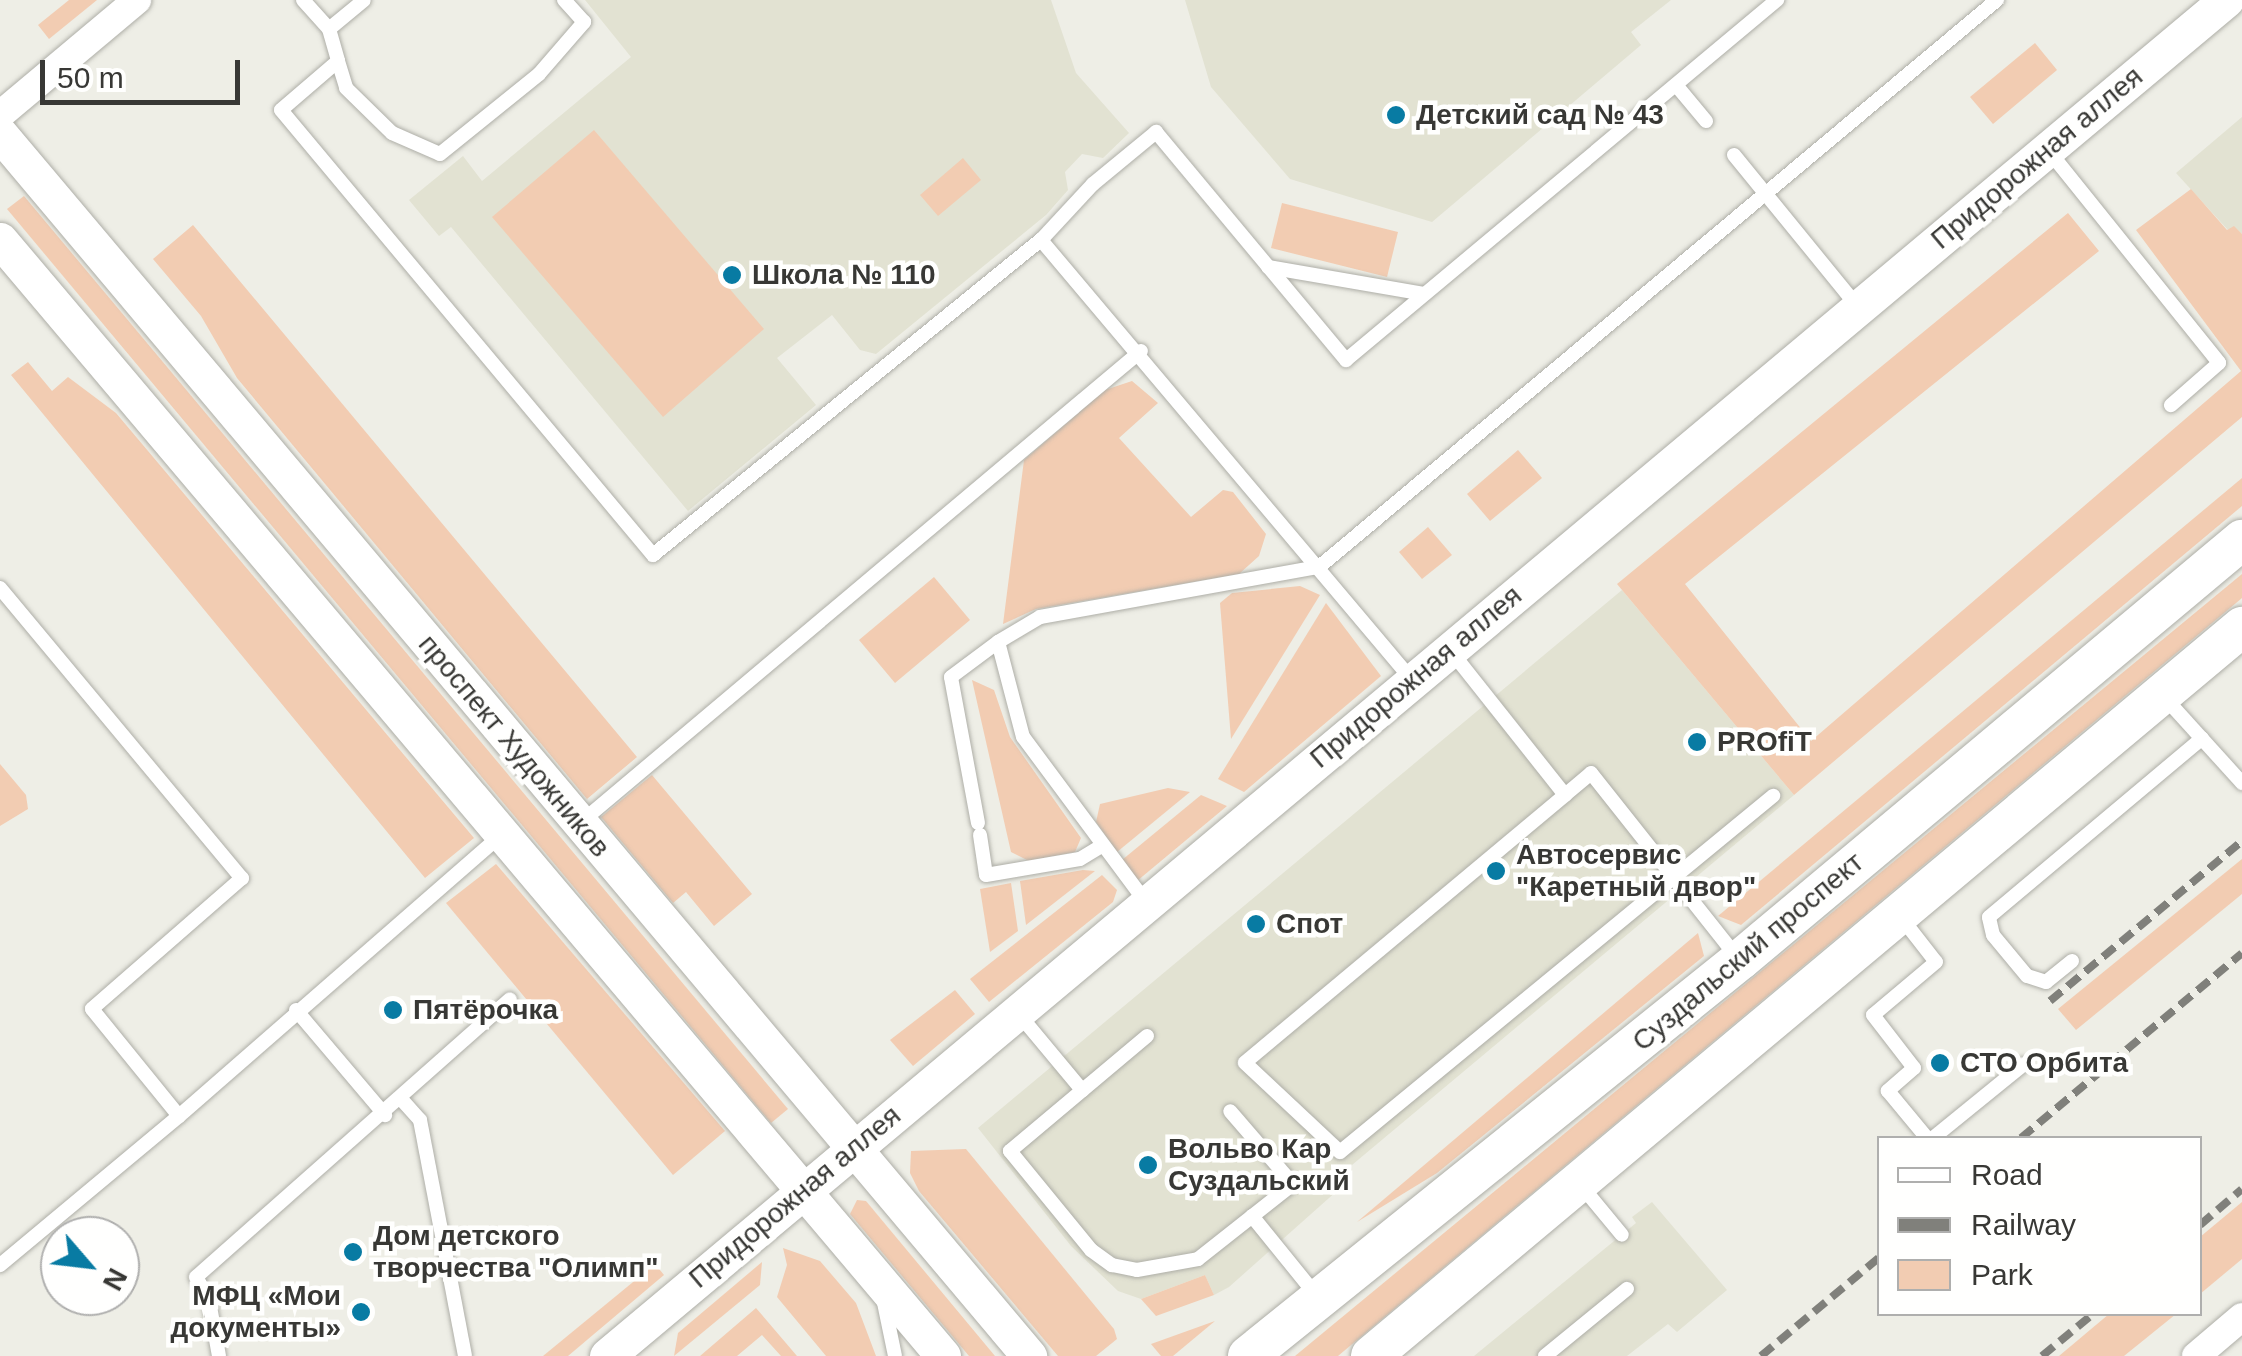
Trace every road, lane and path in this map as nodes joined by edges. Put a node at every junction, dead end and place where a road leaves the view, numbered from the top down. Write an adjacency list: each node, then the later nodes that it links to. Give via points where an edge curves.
1 (137, 0): 11 (street)
2 (303, 0): 8 (lane)
3 (364, 0): 8 (lane)
4 (564, 0): 9 (lane, via 584,22 539,74 440,154 392,134 346,88)
5 (1778, 0): 10 (lane)
6 (1997, 0): 16 (lane)
7 (2226, 0): 14 (street, Придорожная аллея)
8 (328, 29): 9 (lane)
9 (338, 61): 18 (lane, via 281,110 653,555)
10 (1676, 85): 12 (lane); 20 (lane)
11 (0, 115)
12 (1706, 121)
13 (0, 134): 36 (street, проспект Художников)
14 (2047, 150): 21 (street, Придорожная аллея); 23 (lane, via 2219,363)
15 (1734, 155): 16 (lane)
16 (1765, 194): 21 (lane); 25 (lane)
17 (0, 240): 37 (street)
18 (1041, 240): 19 (lane, via 1092,184 1156,132); 22 (lane)
19 (1268, 266): 20 (lane); 20 (lane, via 1346,360)
20 (1424, 294)
21 (1859, 307): 29 (street, Придорожная аллея)
22 (1140, 352): 25 (lane); 36 (lane)
23 (2171, 405)
24 (2242, 540): 42 (main road, Суздальский проспект)
25 (1318, 567): 28 (lane, via 1040,617); 30 (lane)
26 (0, 588): 53 (lane, via 242,878 92,1009)
27 (2242, 627): 31 (main road)
28 (998, 642): 38 (lane, via 1023,737); 38 (lane, via 951,677 986,874 1080,859)
29 (1450, 649): 30 (street, Придорожная аллея); 34 (lane)
30 (1412, 681): 40 (street, Придорожная аллея)
31 (2162, 694): 32 (lane); 41 (main road)
32 (2202, 738): 33 (lane); 43 (lane, via 1989,916 1993,934 2026,976 2046,982)
33 (2242, 783)
34 (1566, 796): 39 (lane, via 1591,773); 39 (lane, via 1245,1063 1340,1152)
35 (1773, 796): 39 (lane)
36 (580, 824): 56 (street, проспект Художников)
37 (500, 836): 45 (lane); 58 (street)
38 (1102, 846): 40 (lane)
39 (1674, 877): 42 (lane)
40 (1146, 903): 46 (street, Придорожная аллея)
41 (1900, 915): 54 (lane, via 1936,962 1872,1015 1914,1068 1888,1091); 57 (main road)
42 (1740, 960): 64 (main road, Суздальский проспект)
43 (2072, 961)
44 (510, 999): 50 (lane)
45 (296, 1010): 52 (lane); 53 (lane)
46 (1016, 1012): 49 (lane); 56 (street, Придорожная аллея)
47 (1147, 1036): 49 (lane)
48 (2024, 1064): 55 (lane)
49 (1082, 1090): 59 (lane, via 1010,1151 1091,1250 1112,1265 1164,1270 1198,1259)
50 (402, 1100): 52 (lane); 68 (lane, via 420,1120)
51 (1230, 1111): 59 (lane, via 1294,1184)
52 (385, 1115): 67 (lane, via 196,1277 210,1301)
53 (179, 1116): 61 (lane)
54 (1928, 1136)
55 (1933, 1136)
56 (853, 1148): 58 (street, Придорожная аллея); 71 (street, проспект Художников)
57 (1578, 1183): 60 (lane); 73 (main road)
58 (800, 1192): 62 (street); 66 (street, Придорожная аллея)
59 (1252, 1216): 64 (lane)
60 (1622, 1235)
61 (0, 1265)
62 (880, 1283): 69 (lane); 70 (street)
63 (1626, 1289): 74 (lane)
64 (1320, 1299): 72 (main road, Суздальский проспект)
65 (2242, 1317): 75 (street)
66 (624, 1353)
67 (218, 1356)
68 (465, 1356)
69 (894, 1356)
70 (943, 1356)
71 (1029, 1356)
72 (1248, 1356)
73 (1371, 1356)
74 (1546, 1356)
75 (2196, 1356)

